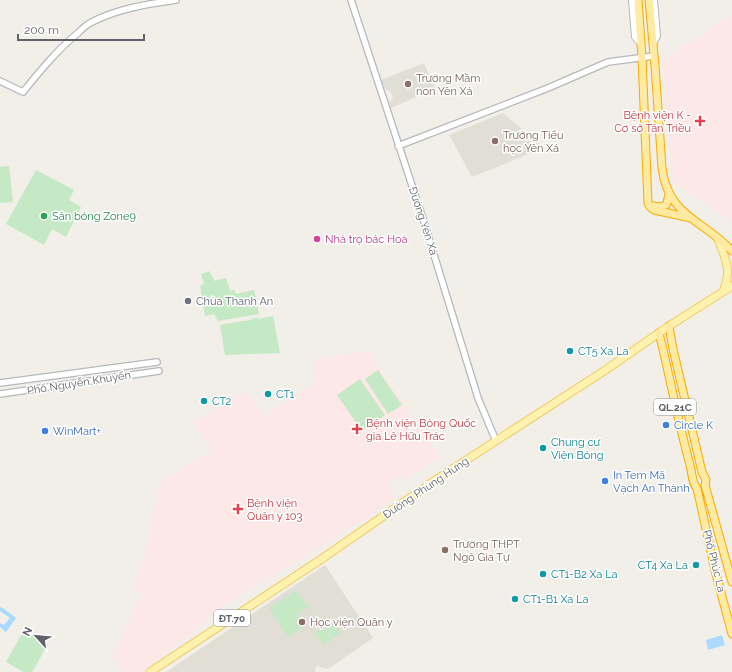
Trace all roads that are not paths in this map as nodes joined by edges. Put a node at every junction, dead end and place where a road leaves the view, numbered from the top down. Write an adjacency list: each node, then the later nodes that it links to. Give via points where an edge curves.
1 (172, 0): 11 (street, via 145,4 88,24 67,42 24,92)
2 (351, 0): 12 (street, Đường Yên Xá)
3 (632, 0): 8 (main road, via 635,37)
4 (638, 0): 8 (highway)
5 (649, 0): 7 (highway)
6 (654, 0): 7 (main road, via 657,36)
7 (653, 43): 9 (highway)
8 (641, 44): 10 (highway)
9 (654, 56): 10 (street); 13 (highway, via 662,168)
10 (642, 58): 12 (street, via 608,62); 14 (highway)
11 (0, 81)
12 (398, 146): 26 (street, Đường Yên Xá, via 478,398)
13 (669, 194): 14 (highway, via 666,206); 15 (highway)
14 (649, 205): 15 (highway, via 654,210)
15 (691, 218): 16 (highway)
16 (718, 239): 17 (highway); 19 (main road, via 732,271 729,284)
17 (732, 251)
18 (732, 286): 19 (main road, ĐT.70)
19 (722, 293): 20 (main road, Đường Phùng Hưng / ĐT.70)
20 (669, 326): 21 (main road, Đường Phùng Hưng / ĐT.70); 27 (highway, QL.21C)
21 (659, 333): 26 (main road, Đường Phùng Hưng / ĐT.70); 28 (highway, QL.21C)
22 (157, 362): 24 (street, Phố Nguyễn Khuyến)
23 (159, 371): 25 (street, Phố Nguyễn Khuyến)
24 (0, 383)
25 (0, 394)
26 (496, 441): 33 (main road, Đường Phùng Hưng / ĐT.70)
27 (703, 477): 28 (highway, via 698,476); 29 (highway, via 706,480)
28 (694, 480): 30 (highway, via 693,484)
29 (705, 485): 30 (highway); 31 (highway, Phố Phúc La)
30 (697, 488): 32 (highway, Phố Phúc La)
31 (732, 582)
32 (732, 634)
33 (150, 672)

